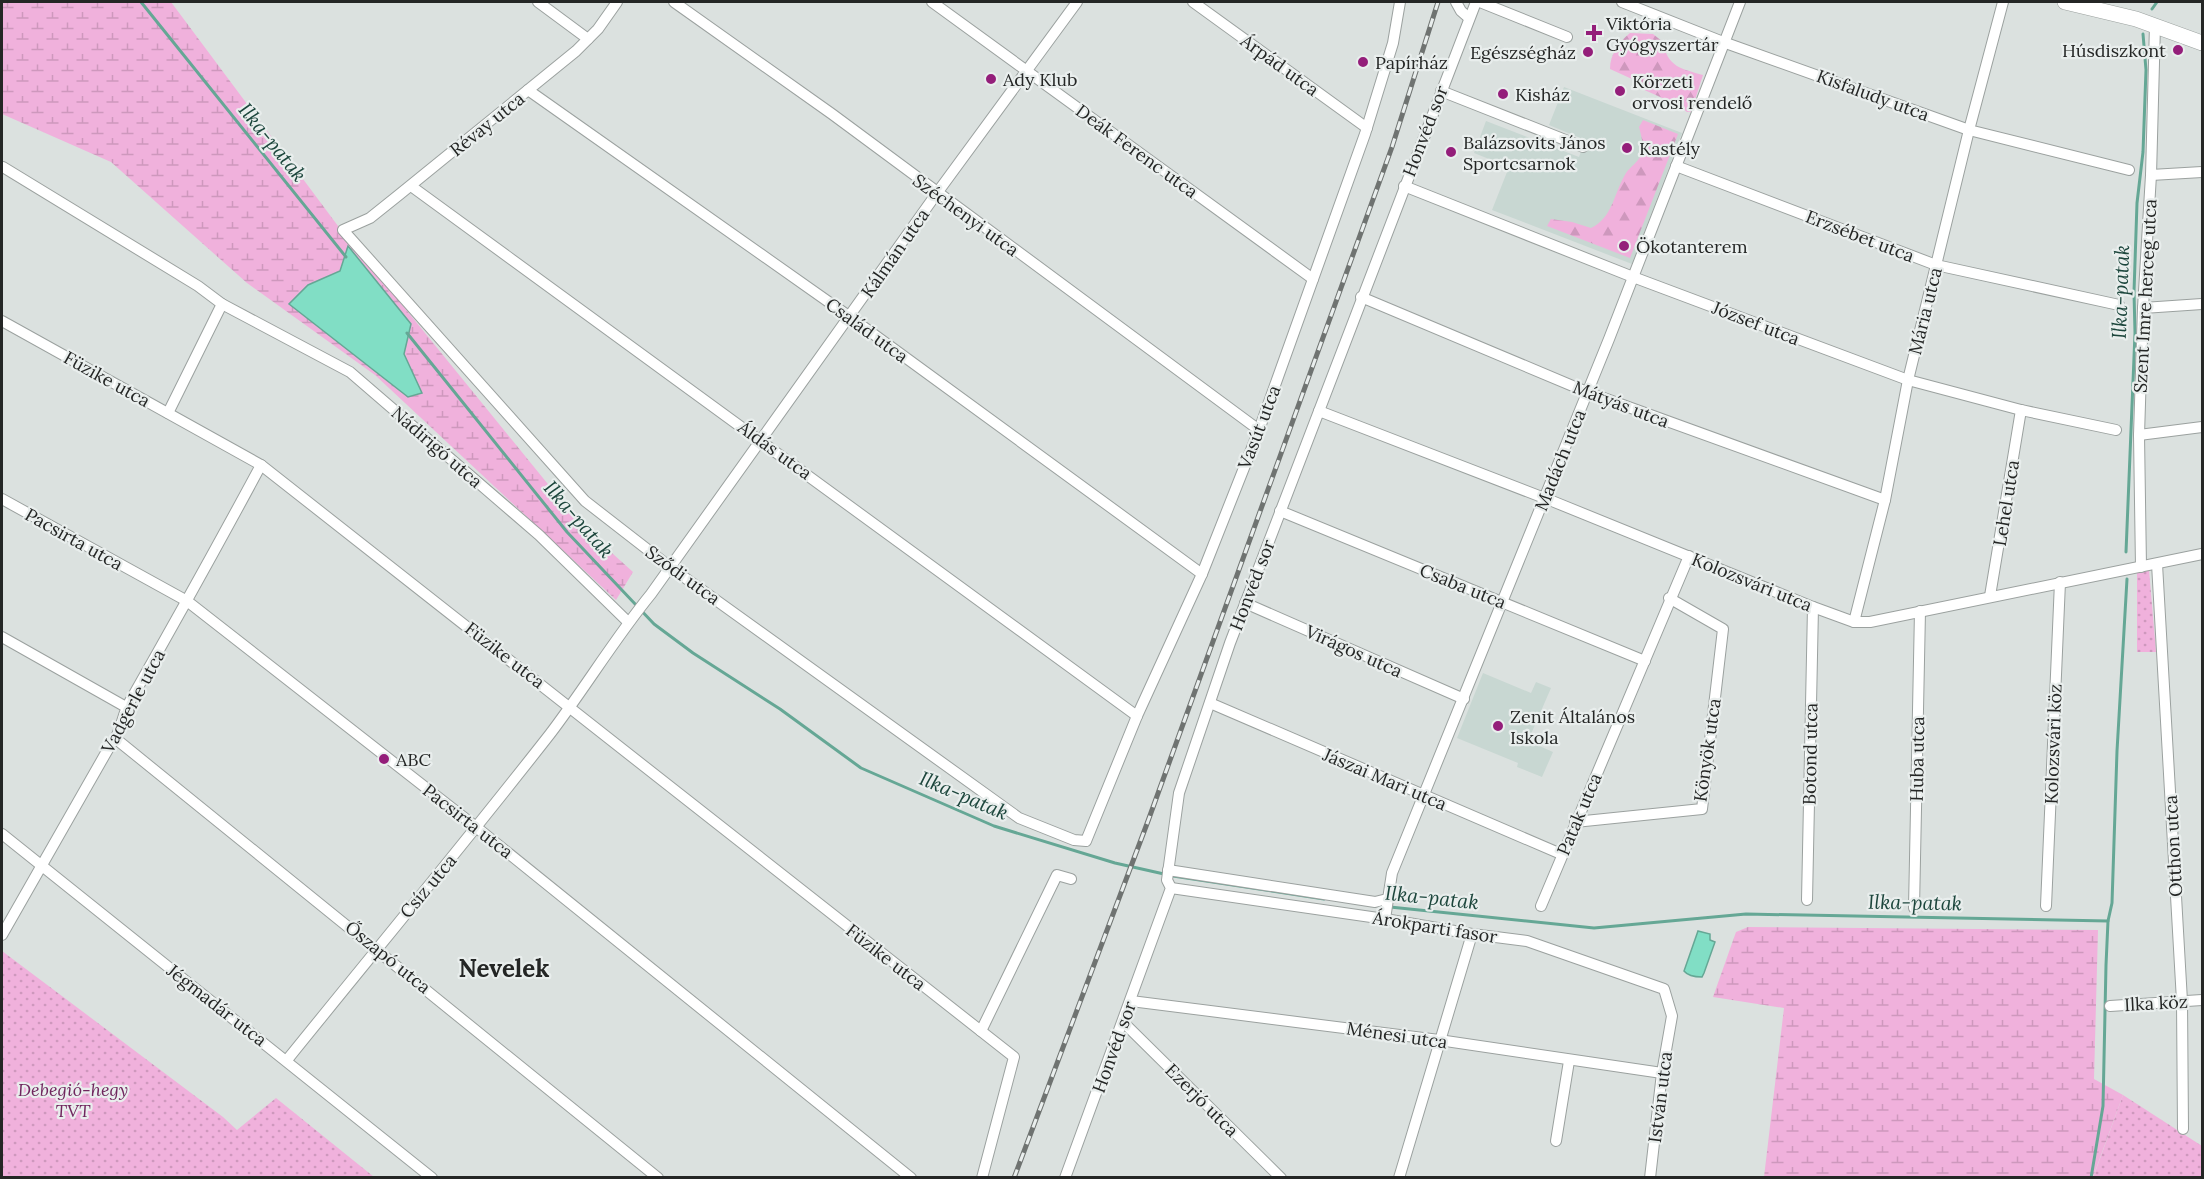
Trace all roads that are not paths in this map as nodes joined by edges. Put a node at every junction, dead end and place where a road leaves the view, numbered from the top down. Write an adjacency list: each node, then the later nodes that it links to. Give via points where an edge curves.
1 (538, 2): 18 (street)
2 (617, 2): 18 (street, Révay utca)
3 (674, 2): 34 (street, Széchenyi utca)
4 (932, 2): 21 (street, Deák Ferenc utca)
5 (1077, 2): 21 (street, Kálmán utca)
6 (1193, 2): 24 (street, Árpád utca)
7 (1400, 2): 24 (street, Vasút utca, via 1393,43)
8 (1456, 2): 15 (street)
9 (1478, 2): 15 (street, Honvéd sor); 17 (street)
10 (1622, 2): 19 (street, Kisfaludy utca)
11 (1740, 2): 19 (street, Madách utca)
12 (2003, 2): 25 (street, Mária utca)
13 (2065, 2): 14 (street)
14 (2101, 6): 16 (street)
15 (1469, 18): 23 (street, Honvéd sor)
16 (2147, 22): 20 (street); 31 (street, Szent Imre herceg utca)
17 (1567, 38)
18 (588, 39): 22 (street, Révay utca)
19 (1723, 42): 25 (street, Kisfaludy utca); 27 (street, Madách utca)
20 (2202, 43)
21 (1027, 72): 34 (street, Kálmán utca); 38 (street, Deák Ferenc utca)
22 (528, 90): 32 (street, Révay utca); 44 (street, Család utca)
23 (1441, 91): 26 (street); 33 (street, Honvéd sor)
24 (1367, 128): 38 (street, Vasút utca)
25 (1969, 130): 29 (street, Kisfaludy utca); 36 (street, Mária utca)
26 (1583, 147)
27 (1676, 166): 36 (street, Erzsébet utca); 37 (street, Madách utca)
28 (3, 167): 40 (street, Nádirigó utca)
29 (2129, 170)
30 (2202, 172): 31 (street)
31 (2151, 175): 43 (street, Szent Imre herceg utca)
32 (411, 186): 35 (street, Révay utca, via 370,218); 55 (street, Áldás utca)
33 (1404, 186): 37 (street, József utca); 39 (street, Honvéd sor)
34 (937, 193): 44 (street, Kálmán utca); 52 (street, Széchenyi utca)
35 (343, 230): 64 (street, Sződi utca, via 585,501)
36 (1936, 265): 42 (street, Erzsébet utca); 46 (street, Mária utca)
37 (1633, 277): 46 (street, József utca); 47 (street, Madách utca)
38 (1313, 279): 52 (street, Vasút utca)
39 (1361, 297): 47 (street, Mátyás utca); 49 (street, Honvéd sor)
40 (222, 304): 50 (street); 75 (street, Nádirigó utca, via 350,372)
41 (2202, 304): 43 (street)
42 (2119, 305)
43 (2143, 308): 54 (street, Szent Imre herceg utca)
44 (850, 317): 55 (street, Kálmán utca); 66 (street, Család utca)
45 (2, 321): 50 (street, Füzike utca)
46 (1908, 380): 48 (street, József utca); 59 (street, Mária utca)
47 (1587, 392): 57 (street, Madách utca); 59 (street, Mátyás utca)
48 (2021, 410): 53 (street, József utca); 68 (street, Lehel utca)
49 (1319, 411): 57 (street, Kolozsvári utca); 60 (street, Honvéd sor)
50 (168, 413): 56 (street, Füzike utca)
51 (2202, 427): 54 (street)
52 (1259, 430): 66 (street, Vasút utca)
53 (2116, 430)
54 (2139, 435): 65 (street, Szent Imre herceg utca)
55 (760, 440): 64 (street, Kálmán utca); 83 (street, Áldás utca)
56 (261, 465): 70 (street, Vadgerle utca); 82 (street, Füzike utca)
57 (1545, 498): 62 (street, Kolozsvári utca); 71 (street, Madách utca)
58 (2, 499): 70 (street, Pacsirta utca)
59 (1885, 500): 76 (street, Mária utca)
60 (1280, 511): 71 (street, Csaba utca); 72 (street, Honvéd sor)
61 (2202, 554): 63 (street, Kolozsvári utca)
62 (1689, 556): 69 (street, Patak utca); 73 (street, Kolozsvári utca)
63 (2157, 564): 65 (street, Kolozsvári utca); 104 (street, Otthon utca)
64 (670, 567): 75 (street, Kálmán utca); 89 (street, Sződi utca, via 1019,818)
65 (2136, 568): 67 (street, Kolozsvári utca)
66 (1202, 573): 83 (street, Vasút utca)
67 (2061, 582): 68 (street, Kolozsvári utca); 96 (street, Kolozsvári köz)
68 (1990, 596): 74 (street, Kolozsvári utca)
69 (1669, 598): 78 (street, Patak utca); 86 (street, Könyök utca, via 1723,628 1702,809)
70 (187, 601): 81 (street, Vadgerle utca); 87 (street, Pacsirta utca)
71 (1503, 602): 78 (street, Csaba utca); 79 (street, Madách utca)
72 (1245, 603): 79 (street, Virágos utca); 80 (street, Honvéd sor)
73 (1813, 608): 76 (street, Kolozsvári utca); 94 (street, Botond utca)
74 (1920, 611): 76 (street, Kolozsvári utca); 97 (street, Huba utca)
75 (632, 617): 82 (street, Csíz utca)
76 (1854, 622)
77 (2, 637): 81 (street)
78 (1645, 661): 86 (street, Patak utca)
79 (1464, 699): 85 (street, Madách utca)
80 (1209, 703): 85 (street, Jászai Mari utca); 92 (street, Honvéd sor, via 1179,793)
81 (126, 707): 84 (street, Vadgerle utca)
82 (570, 707): 87 (street, Csíz utca); 108 (street, Füzike utca)
83 (1137, 716): 89 (street, Vasút utca)
84 (116, 739): 91 (street, Vadgerle utca); 101 (street, Őszapó utca)
85 (1424, 796): 90 (street, Jászai Mari utca); 98 (street, Madách utca, via 1392,873)
86 (1575, 822): 90 (street, Patak utca)
87 (477, 827): 101 (street, Csíz utca); 117 (street, Pacsirta utca)
88 (2, 834): 91 (street, Jégmadár utca)
89 (1086, 841)
90 (1561, 854): 95 (street, Patak utca)
91 (42, 867): 100 (street, Vadgerle utca); 110 (street, Jégmadár utca)
92 (1168, 877): 98 (street, Árokparti fasor); 98 (street, Árokparti fasor, via 1375,902); 103 (street, Honvéd sor)
93 (1071, 879): 108 (street, via 1057,875)
94 (1807, 900)
95 (1540, 906)
96 (2046, 906)
97 (1914, 908)
98 (1386, 909): 99 (street, Árokparti fasor)
99 (1472, 934): 106 (street, Árokparti fasor, via 1527,941 1664,989); 109 (street)
100 (2, 935)
101 (377, 948): 110 (street, Csíz utca); 116 (street, Őszapó utca)
102 (2202, 1000): 104 (street, Ilka köz)
103 (1131, 1001): 107 (street, Honvéd sor); 109 (street, Ménesi utca)
104 (2182, 1001): 105 (street, Ilka köz); 113 (street, Otthon utca)
105 (2110, 1006)
106 (1672, 1016): 112 (street, István utca)
107 (1123, 1022): 119 (street, Honvéd sor); 120 (street, Ezerjó utca)
108 (981, 1031): 118 (street, Füzike utca, via 1014,1057)
109 (1439, 1040): 111 (street, Ménesi utca); 121 (street)
110 (287, 1060): 115 (street, Jégmadár utca)
111 (1569, 1061): 112 (street, Ménesi utca); 114 (street)
112 (1662, 1073): 122 (street, István utca)
113 (2183, 1130)
114 (1556, 1141)
115 (428, 1176)
116 (658, 1178)
117 (911, 1178)
118 (982, 1178)
119 (1065, 1178)
120 (1281, 1178)
121 (1399, 1178)
122 (1650, 1178)

